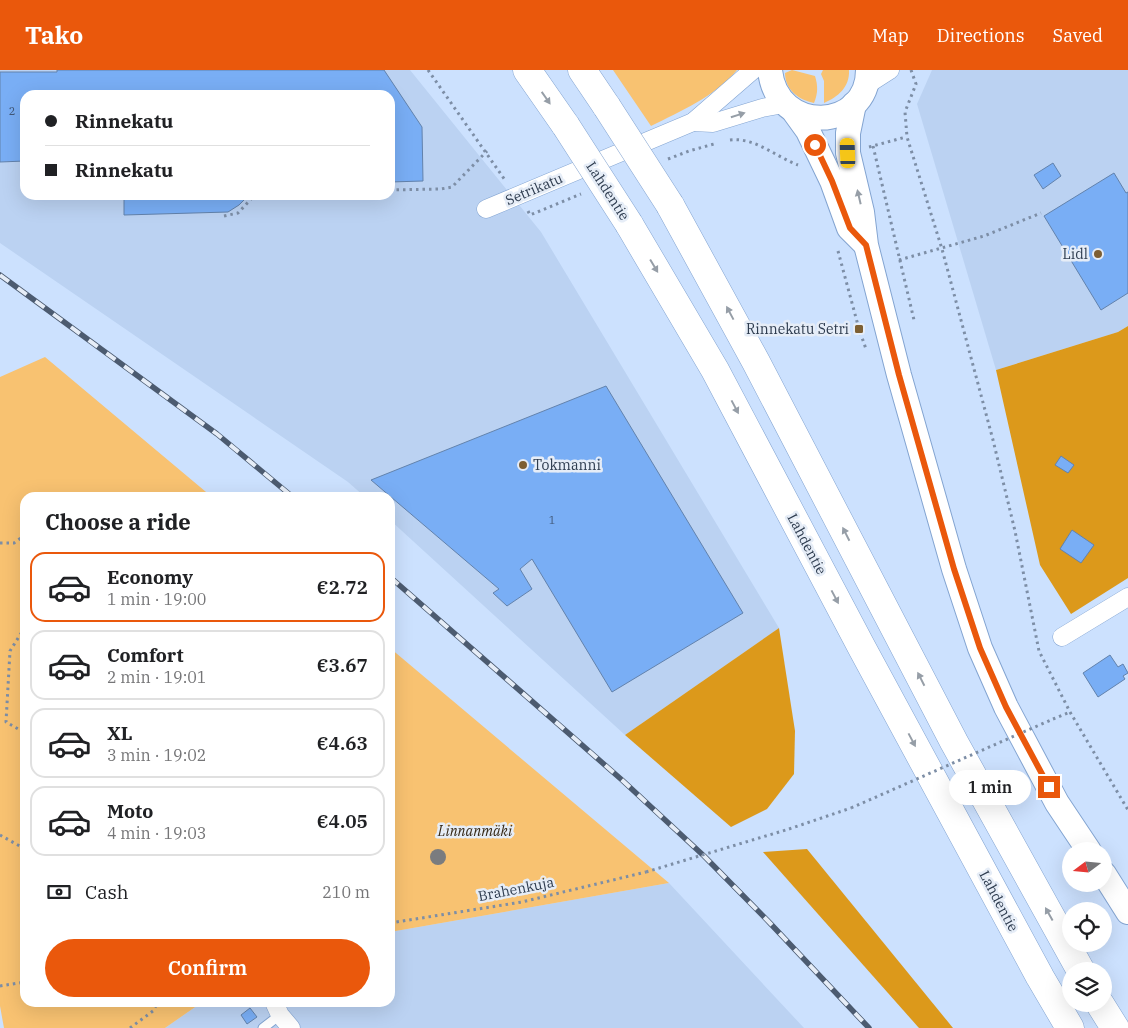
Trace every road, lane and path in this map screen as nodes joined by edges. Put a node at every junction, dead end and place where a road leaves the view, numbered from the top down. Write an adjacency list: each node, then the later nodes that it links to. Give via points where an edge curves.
1 (527, 70): 47 (highway, Lahdentie, one-way to 47, bridge, via 629,224 715,370)
2 (582, 70): 39 (highway, one-way to 2, bridge, via 954,742 752,354 670,205)
3 (753, 70): 9 (street, Setrikatu)
4 (770, 70): 8 (street, via 776,93)
5 (890, 70): 7 (street)
6 (911, 70): 10 (path, via 916,84 905,112)
7 (863, 87): 8 (street, via 844,112 832,117 807,117); 19 (street, one-way to 7, via 848,153 848,133)
8 (790, 108): 9 (street, Setrikatu, one-way to 8, via 713,123 762,108); 19 (street, via 808,130 850,228)
9 (692, 122): 16 (street, Setrikatu)
10 (907, 137): 11 (path); 21 (path)
11 (873, 146): 12 (path); 22 (path)
12 (866, 148)
13 (486, 152): 14 (path, via 452,187)
14 (395, 190)
15 (250, 200): 18 (path, via 238,213)
16 (486, 209)
17 (1041, 213): 21 (path)
18 (224, 216)
19 (866, 245): 34 (street, via 899,375 980,648 1010,716 1057,803)
20 (836, 246): 24 (path)
21 (942, 249): 22 (path); 30 (path, via 995,449 1039,650)
22 (899, 260): 23 (path)
23 (914, 320)
24 (866, 349)
25 (20, 539): 26 (path, via 14,543)
26 (0, 543)
27 (1128, 597): 29 (street)
28 (20, 635): 31 (path, via 10,651 6,722)
29 (1062, 637)
30 (1070, 712): 32 (path); 38 (path, Brahenkuja, bridge, via 851,808 789,829 646,872 522,902)
31 (20, 730)
32 (1128, 810)
33 (0, 835): 35 (path)
34 (1083, 842)
35 (20, 846)
36 (1112, 887): 37 (street)
37 (1128, 912)
38 (395, 922)
39 (1076, 962)
40 (20, 983): 41 (path)
41 (0, 986)
42 (155, 1007): 45 (path)
43 (1105, 1012): 48 (highway)
44 (282, 1015): 46 (lane)
45 (130, 1028)
46 (263, 1028)
47 (1070, 1028)
48 (1115, 1028)

